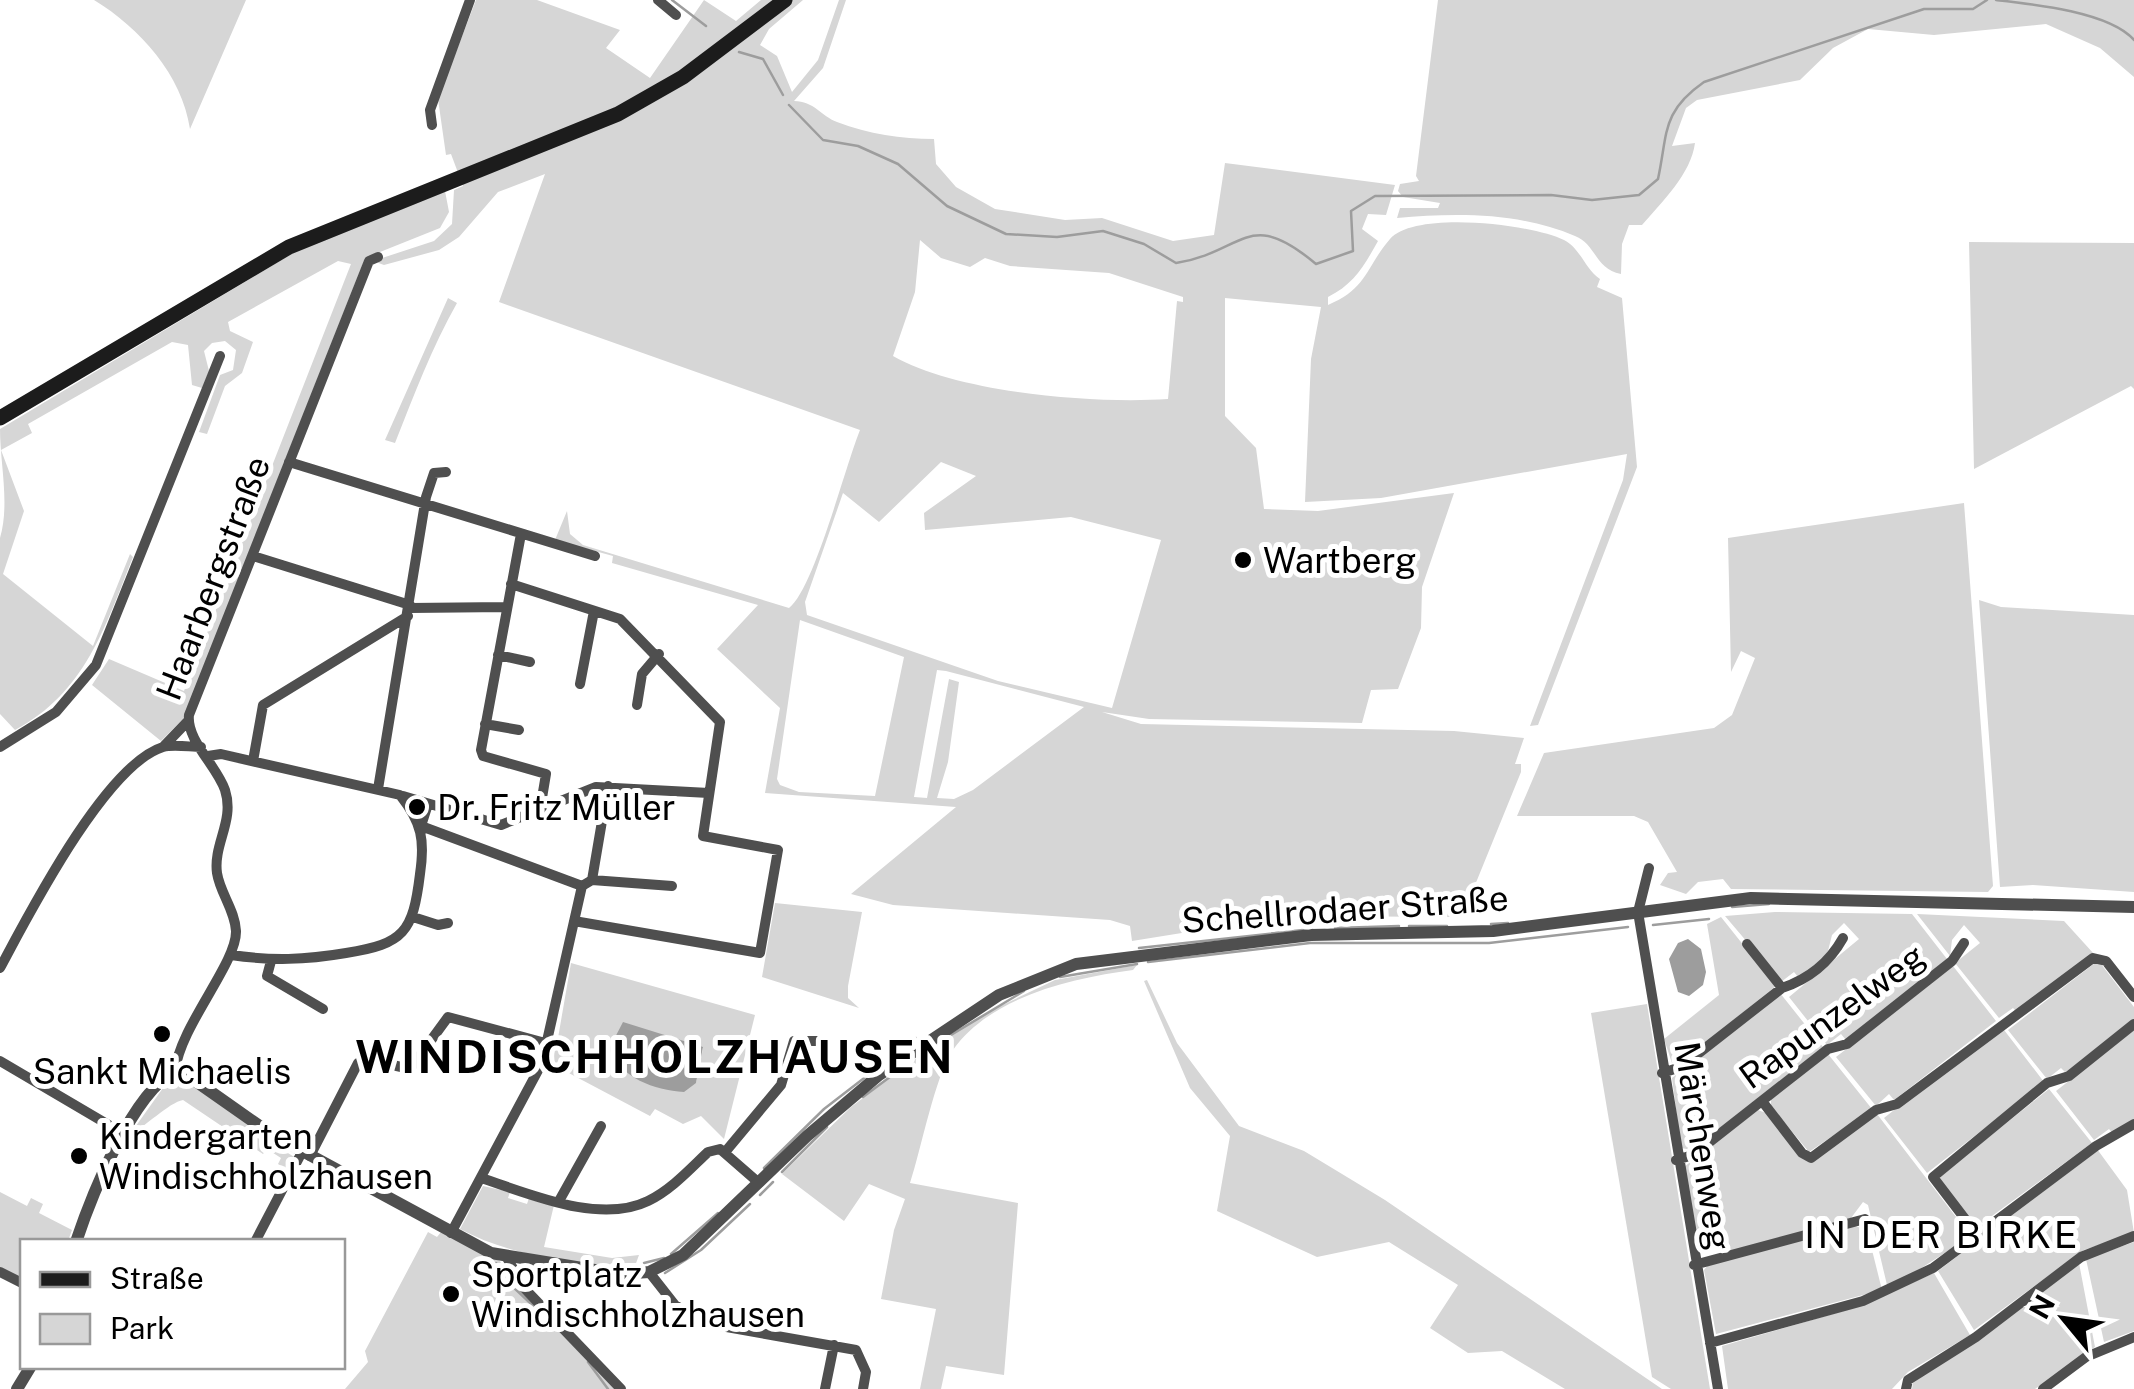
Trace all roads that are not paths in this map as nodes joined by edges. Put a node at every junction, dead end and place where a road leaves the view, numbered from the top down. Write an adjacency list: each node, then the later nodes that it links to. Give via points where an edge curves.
1 (470, 0): 5 (street, via 430,110)
2 (658, 0): 4 (street)
3 (784, 0): 8 (main road, via 697,67 618,114 290,248)
4 (676, 15)
5 (432, 125)
6 (378, 257): 9 (street, Haarbergstraße, via 368,262)
7 (220, 356): 28 (street, via 96,665 56,712)
8 (0, 418)
9 (289, 462): 11 (street); 13 (street, Haarbergstraße)
10 (446, 472): 11 (street, via 434,473)
11 (428, 506): 12 (street); 17 (street)
12 (521, 534): 14 (street); 15 (street)
13 (252, 556): 17 (street); 24 (street, Haarbergstraße)
14 (594, 556)
15 (511, 584): 16 (street); 18 (street)
16 (506, 607): 17 (street); 20 (street)
17 (409, 610): 30 (street, via 262,705); 32 (street)
18 (594, 611): 19 (street, via 620,620); 22 (street)
19 (659, 654): 23 (street, via 642,674); 33 (street, via 718,716)
20 (498, 655): 21 (street); 25 (street)
21 (530, 662)
22 (580, 684)
23 (637, 706)
24 (188, 722): 27 (street); 29 (street, Haarbergstraße)
25 (486, 724): 26 (street); 36 (street, via 482,756 546,774)
26 (519, 730)
27 (164, 746): 29 (street); 51 (street, via 124,777 63,851)
28 (0, 747)
29 (205, 751): 30 (street); 49 (street, Haarbergstraße, via 229,812 217,867 236,926)
30 (253, 760): 32 (street)
31 (608, 786): 33 (street); 36 (street); 39 (street)
32 (378, 789): 34 (street)
33 (710, 792): 44 (street, via 703,836 778,848 760,954)
34 (400, 796): 35 (street); 37 (street)
35 (428, 804): 36 (street, via 501,825); 37 (street)
36 (540, 810)
37 (421, 826): 39 (street); 43 (street)
38 (1649, 868): 42 (street)
39 (587, 883): 40 (street); 44 (street)
40 (672, 886)
41 (2134, 906): 42 (street, Schellrodaer Straße, via 1793,897)
42 (1638, 912): 60 (street, Märchenweg); 69 (street, Schellrodaer Straße, via 1493,931 1277,938 1063,968 1012,988 921,1044 849,1098)
43 (412, 917): 45 (street); 50 (street, via 378,950)
44 (574, 922): 57 (street)
45 (448, 924)
46 (1843, 938): 52 (street, via 1832,956)
47 (1964, 943): 61 (street, Rapunzelweg, via 1952,961 1862,1032 1828,1049)
48 (1747, 944): 52 (street)
49 (230, 955): 50 (street); 59 (street, Haarbergstraße, via 180,1048)
50 (271, 961): 54 (street, via 267,976)
51 (0, 968)
52 (1782, 988): 60 (street, via 1680,1067)
53 (2134, 997): 61 (street, via 2106,961 2093,958 1898,1104 1876,1110 1811,1158)
54 (323, 1009)
55 (2134, 1024): 73 (street, via 2069,1076 2047,1083 1932,1177)
56 (822, 1041): 65 (street, via 794,1041 782,1086)
57 (549, 1044): 66 (street, via 448,1017 410,1069 358,1062); 68 (street)
58 (0, 1061): 64 (street)
59 (175, 1071): 64 (street, Haarbergstraße); 66 (street)
60 (1662, 1072): 67 (street, Märchenweg)
61 (1762, 1102): 67 (street, Rapunzelweg, via 1693,1155)
62 (2134, 1124): 73 (street)
63 (601, 1126): 70 (street)
64 (124, 1134): 75 (street, Haarbergstraße, via 96,1184)
65 (726, 1151): 69 (street); 70 (street, via 708,1152 641,1204 606,1208)
66 (306, 1154): 72 (street); 76 (street)
67 (1676, 1160): 78 (street, Märchenweg)
68 (481, 1178): 70 (street); 72 (street)
69 (759, 1183): 79 (street, Schellrodaer Straße, via 683,1255)
70 (559, 1201)
71 (1865, 1218): 78 (street)
72 (450, 1233): 77 (street)
73 (1978, 1236): 81 (street, via 1887,1292)
74 (2134, 1236): 87 (street, via 2082,1256 1908,1380)
75 (77, 1239)
76 (257, 1239)
77 (506, 1256): 79 (street, via 620,1274); 83 (street, via 524,1288)
78 (1694, 1264): 81 (street, Märchenweg)
79 (649, 1272): 82 (street, via 675,1305 698,1320)
80 (2134, 1337): 88 (street, via 2086,1357)
81 (1710, 1343): 86 (street, Märchenweg)
82 (834, 1345): 84 (street); 85 (street, via 862,1356)
83 (620, 1389)
84 (825, 1389)
85 (863, 1389)
86 (1718, 1389)
87 (1906, 1389)
88 (2043, 1389)

